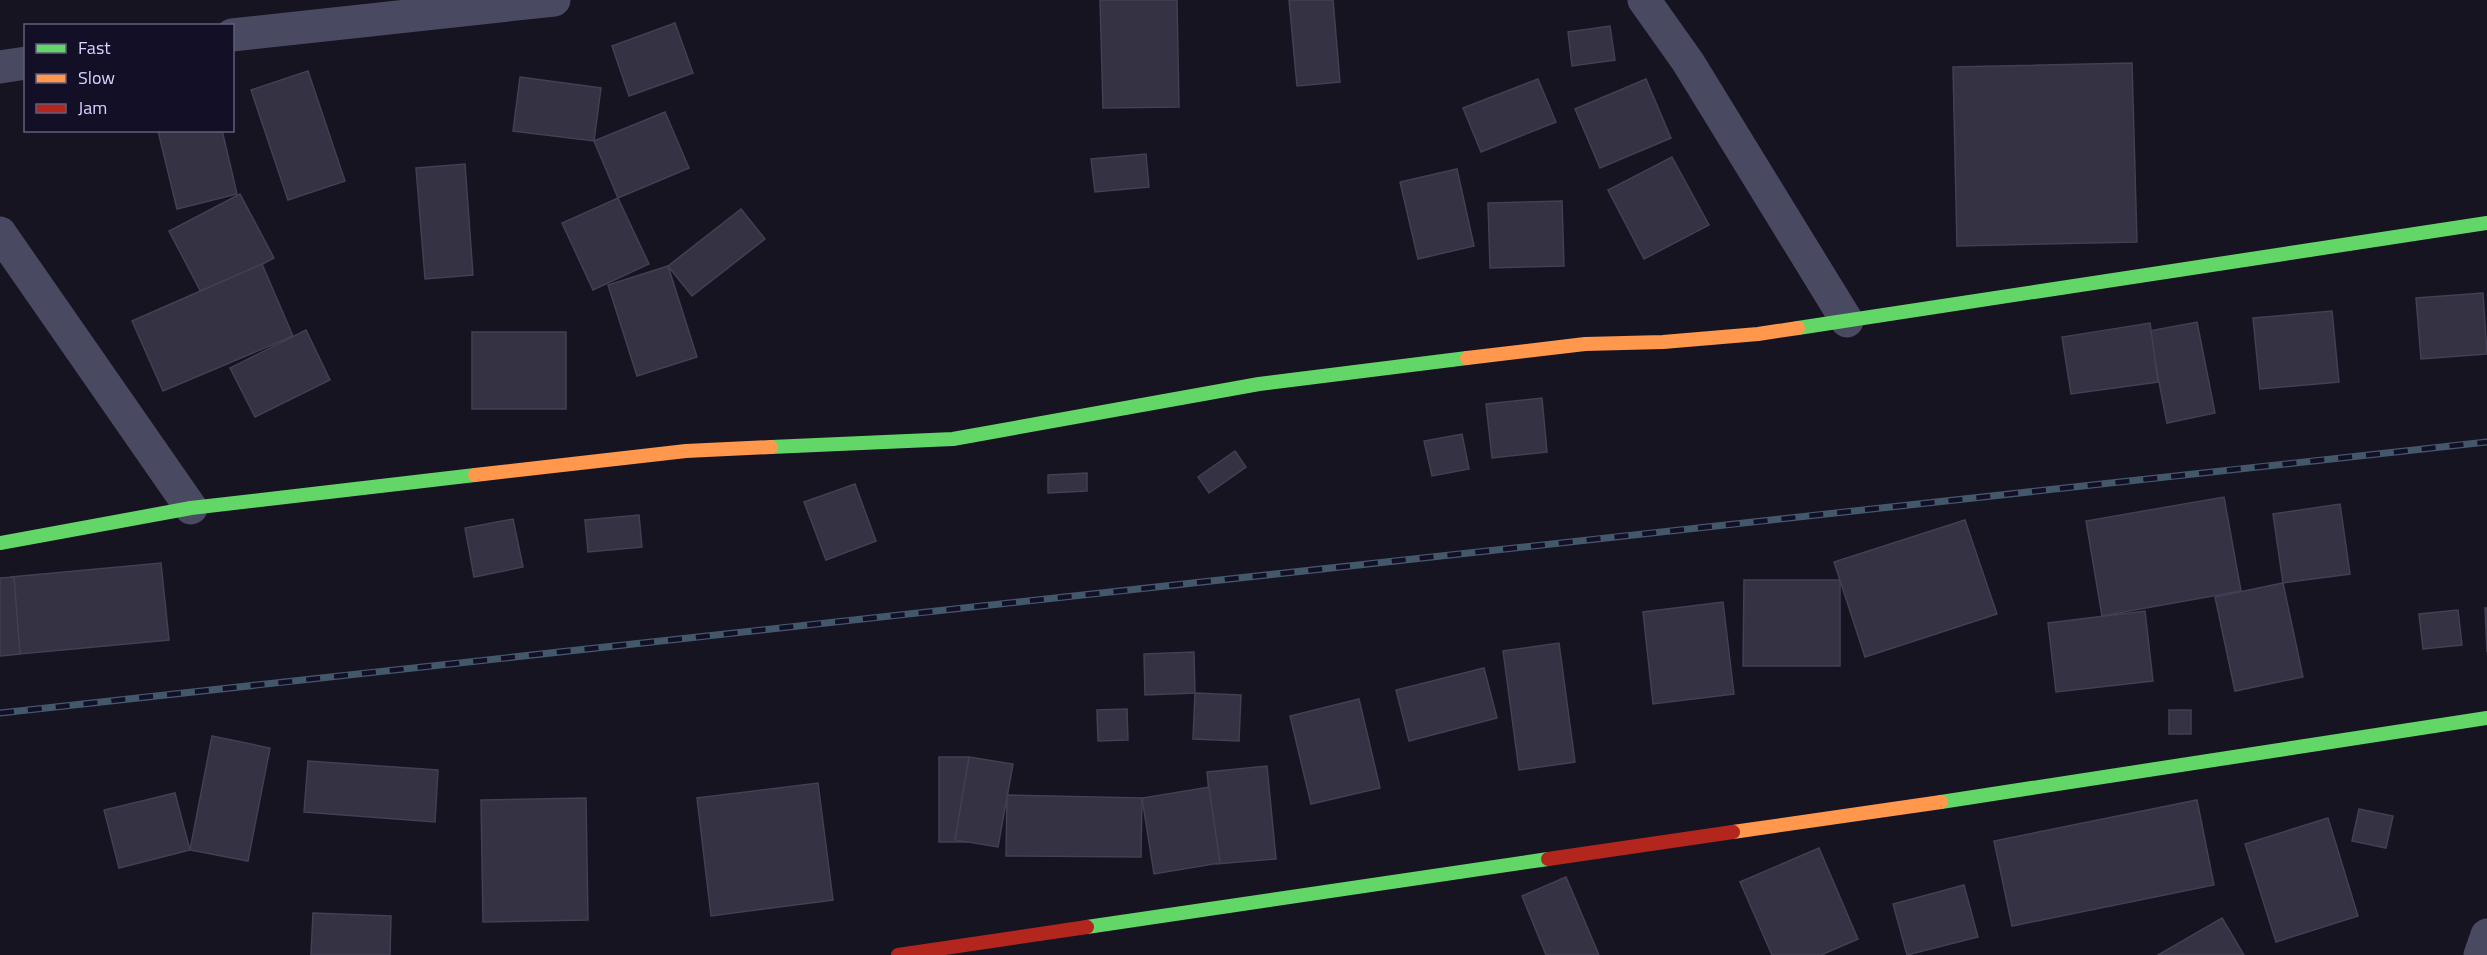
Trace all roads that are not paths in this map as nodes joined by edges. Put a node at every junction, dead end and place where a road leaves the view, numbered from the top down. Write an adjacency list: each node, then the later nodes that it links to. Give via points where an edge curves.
1 (554, 0): 3 (street)
2 (1644, 0): 8 (street, via 1688,62)
3 (234, 35)
4 (24, 63): 5 (street)
5 (0, 67)
6 (2487, 223): 8 (street)
7 (0, 233): 9 (street)
8 (1847, 321): 9 (street, via 1734,336 1573,345 1304,378 953,439 686,451)
9 (191, 508): 10 (street)
10 (0, 543)
11 (2487, 718): 13 (street)
12 (2487, 935): 14 (street)
13 (898, 955)
14 (2480, 955)

